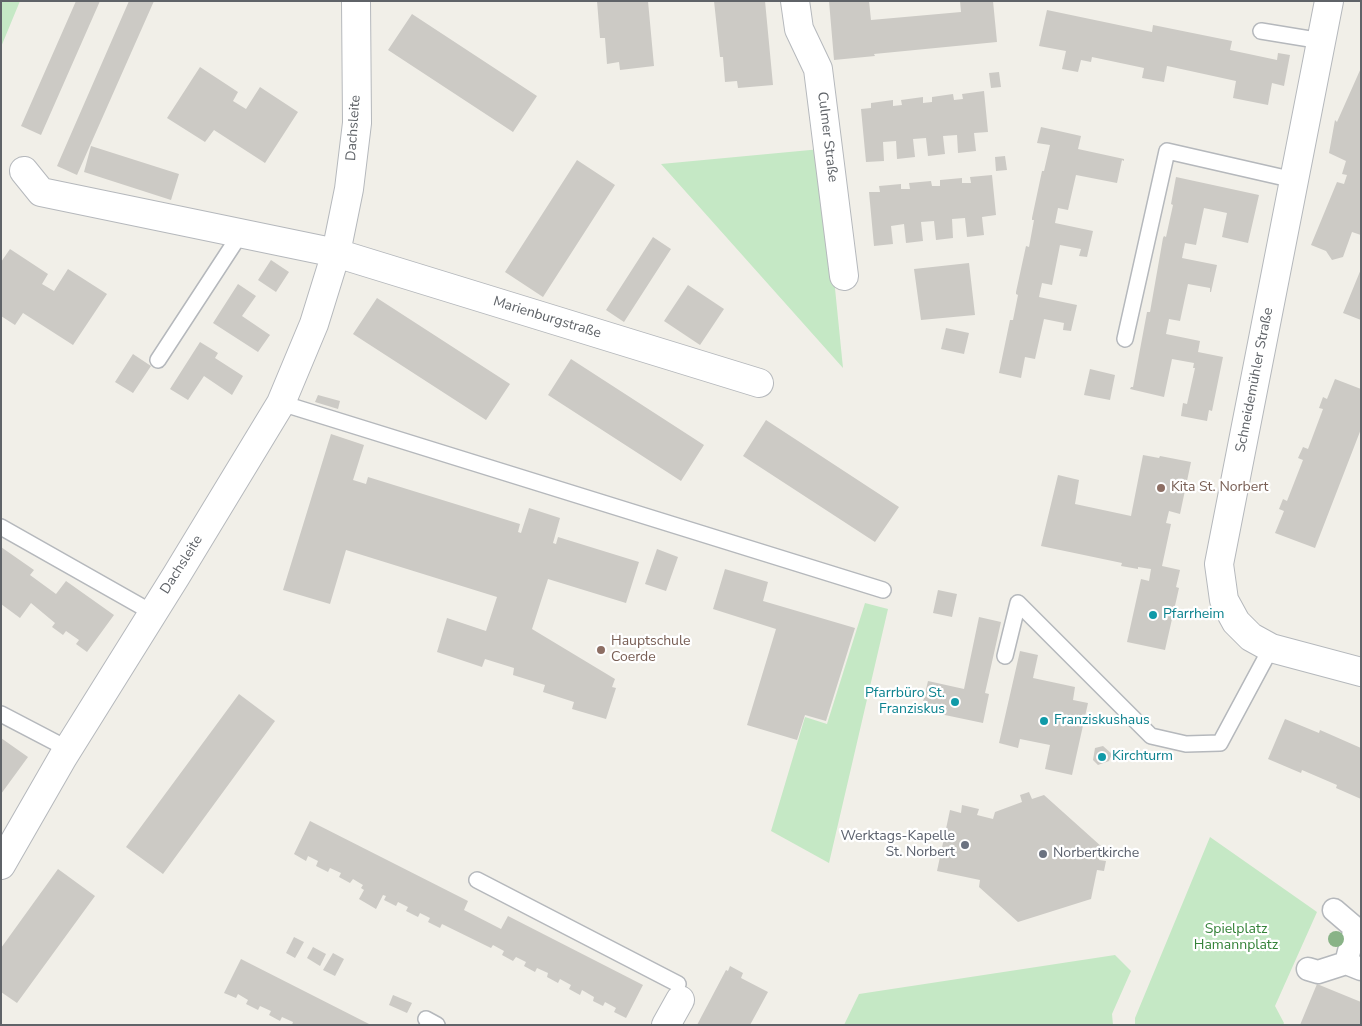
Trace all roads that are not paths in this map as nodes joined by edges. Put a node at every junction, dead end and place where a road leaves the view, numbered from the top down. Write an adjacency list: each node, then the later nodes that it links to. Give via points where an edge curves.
1 (356, 1): 9 (street, Dachsleite, via 357,123 350,189)
2 (795, 1): 10 (street, Culmer Straße, via 799,29 818,69)
3 (1329, 1): 5 (street, Schneidemühler Straße)
4 (1261, 31): 5 (lane)
5 (1322, 41): 7 (street, Schneidemühler Straße)
6 (24, 171): 8 (street, via 41,192)
7 (1294, 180): 11 (lane, via 1167,150); 18 (street, Schneidemühler Straße, via 1219,564 1224,600 1236,622 1251,637)
8 (241, 233): 9 (street); 12 (lane)
9 (336, 253): 13 (street, Marienburgstraße); 14 (street, Dachsleite, via 314,324)
10 (844, 276)
11 (1125, 338)
12 (158, 360)
13 (759, 383)
14 (281, 403): 16 (lane); 17 (street, Dachsleite)
15 (1, 527): 17 (lane)
16 (883, 590)
17 (153, 613): 22 (street, Dachsleite)
18 (1271, 648): 19 (lane, via 1220,743 1203,744 1186,744 1150,736 1018,603); 20 (street, Schneidemühler Straße)
19 (1005, 656)
20 (1361, 672)
21 (1, 714): 22 (lane)
22 (68, 749): 23 (street, Dachsleite)
23 (1, 865)
24 (477, 880): 28 (lane)
25 (1334, 910): 26 (street, via 1355,928)
26 (1353, 966): 27 (street, via 1318,972)
27 (1308, 969)
28 (679, 992): 29 (street)
29 (666, 1025)

